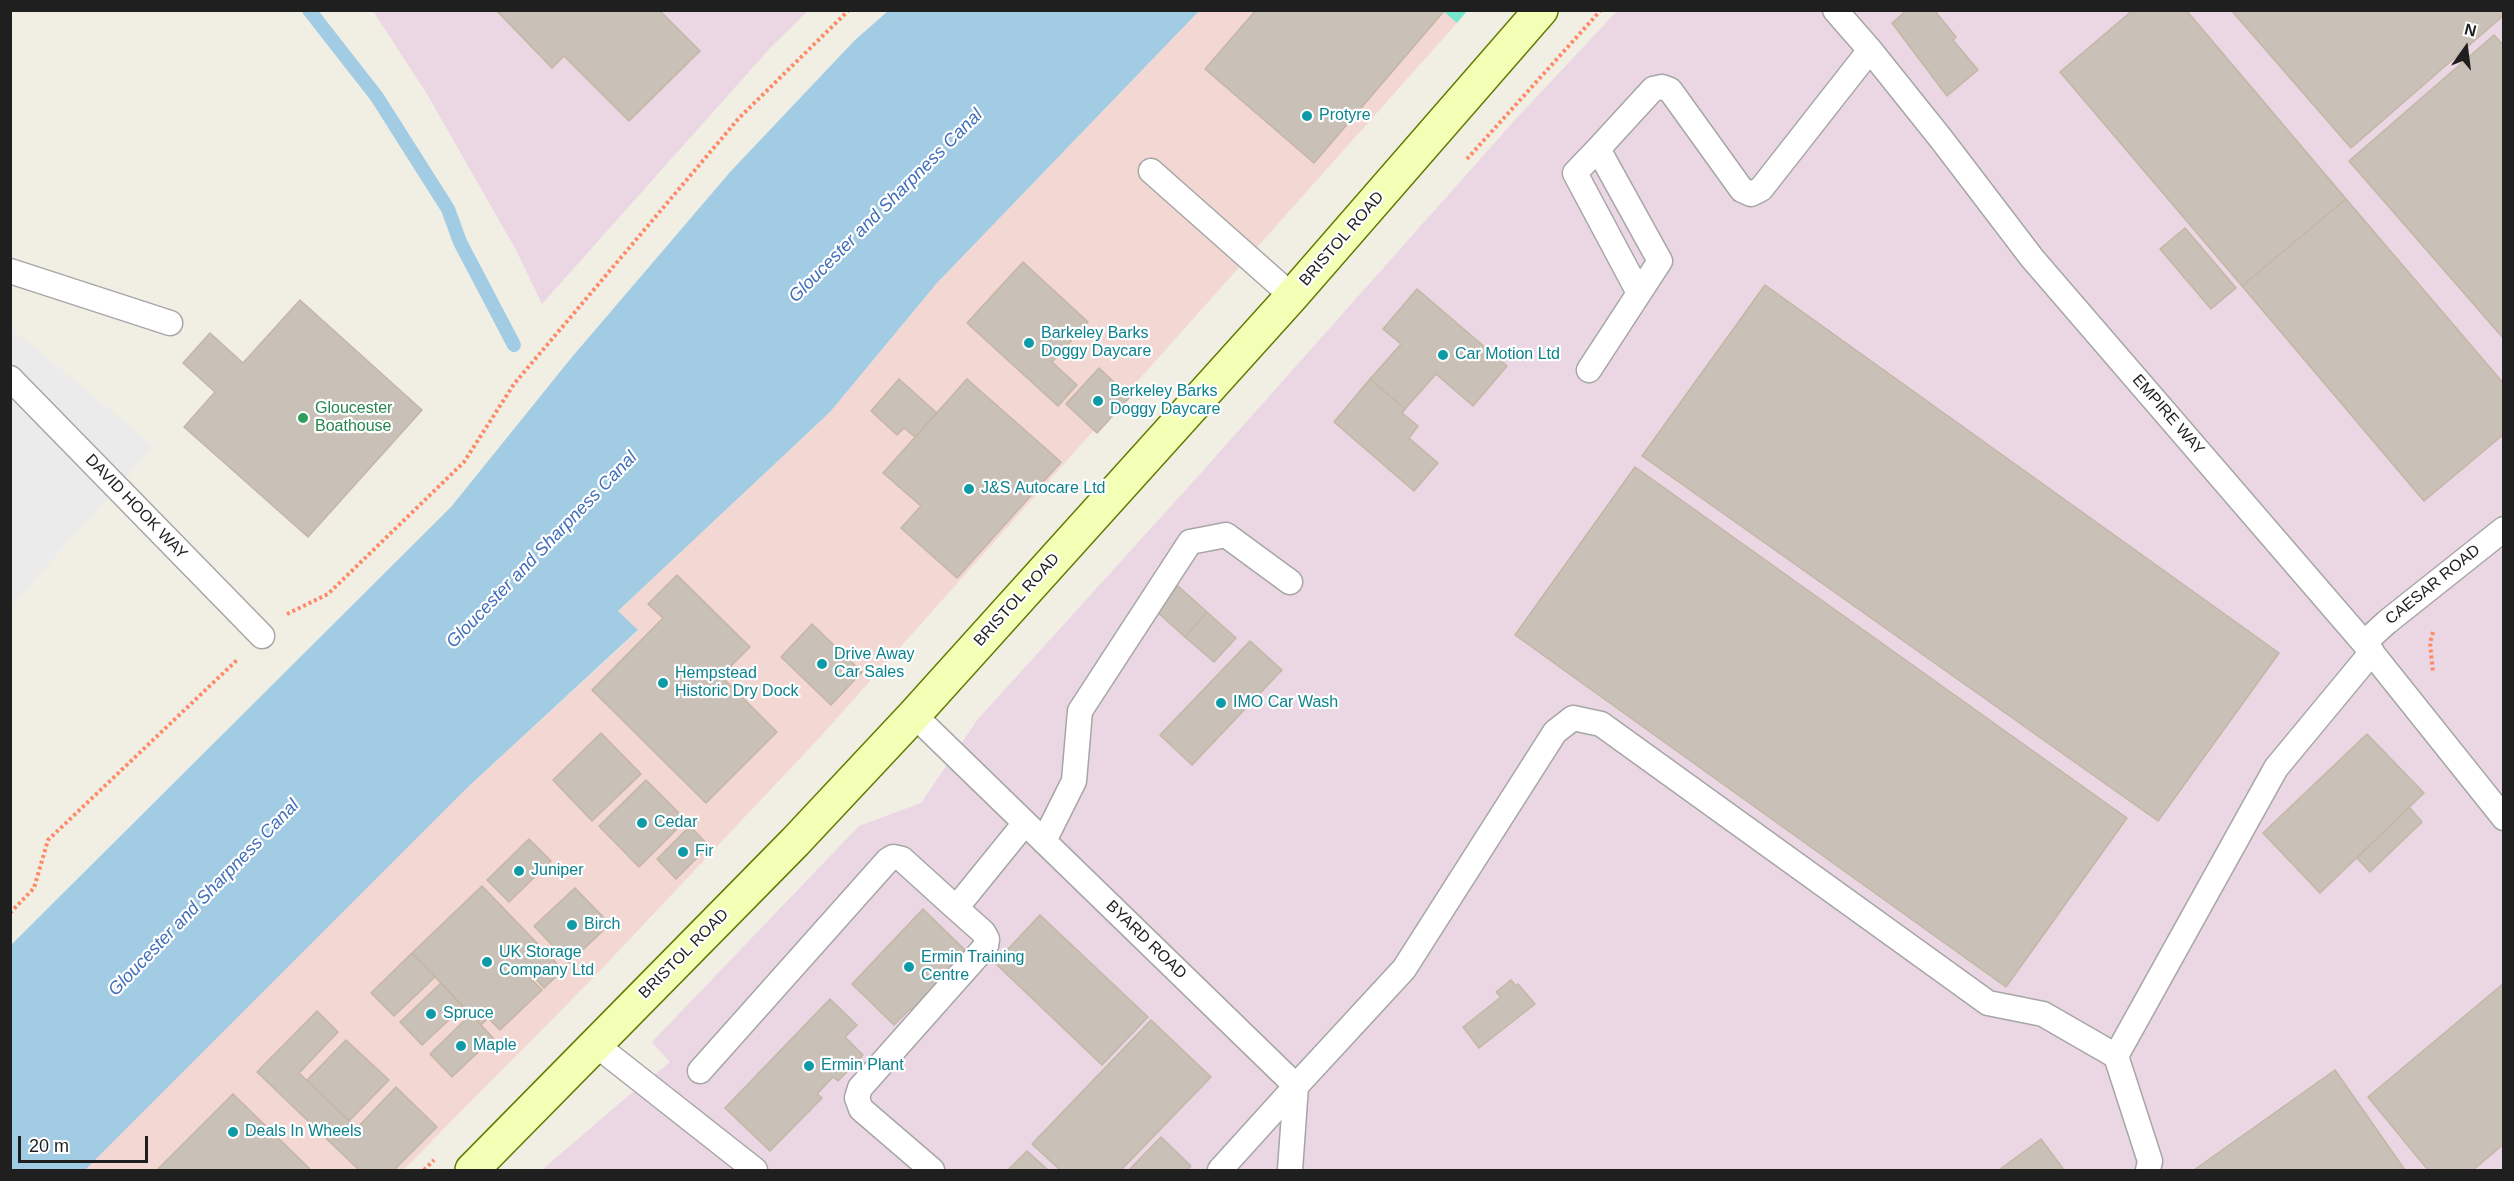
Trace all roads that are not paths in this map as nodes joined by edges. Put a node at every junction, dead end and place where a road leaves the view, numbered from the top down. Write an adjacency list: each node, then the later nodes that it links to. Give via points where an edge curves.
1 (1541, 10): 8 (street, BRISTOL ROAD)
2 (1835, 10): 3 (lane, EMPIRE WAY)
3 (1870, 50): 4 (lane, via 1761,189 1751,194 1742,190 1670,90 1662,87 1653,89); 15 (lane, EMPIRE WAY, via 2032,258)
4 (1598, 149): 7 (lane, via 1660,261); 7 (lane, via 1575,173)
5 (1151, 171): 8 (lane)
6 (10, 271): 9 (lane)
7 (1639, 293): 10 (lane)
8 (1292, 296): 16 (street, BRISTOL ROAD)
9 (170, 323)
10 (1589, 370)
11 (10, 378): 14 (lane, DAVID HOOK WAY)
12 (2504, 529): 15 (lane, CAESAR ROAD, via 2387,622)
13 (1290, 582): 19 (lane, via 1226,535 1190,543 1080,711 1074,781)
14 (262, 636)
15 (2368, 648): 17 (lane, EMPIRE WAY); 22 (lane, CAESAR ROAD, via 2276,768)
16 (914, 715): 18 (lane, BYARD ROAD); 21 (street, BRISTOL ROAD)
17 (2504, 818)
18 (1025, 823): 19 (lane, BYARD ROAD); 20 (lane)
19 (1044, 842): 24 (lane, BYARD ROAD)
20 (956, 908): 23 (lane, via 902,859 888,860); 27 (lane, via 983,932 986,946 860,1088 857,1098 861,1109)
21 (596, 1044): 25 (street, BRISTOL ROAD); 26 (lane)
22 (2116, 1056): 24 (lane, via 2043,1014 1988,1004 1601,724 1573,718 1555,732 1404,969); 30 (lane, via 2150,1161)
23 (700, 1071)
24 (1296, 1086): 28 (lane); 29 (lane)
25 (472, 1170)
26 (754, 1170)
27 (932, 1170)
28 (1220, 1170)
29 (1290, 1170)
30 (2148, 1170)

